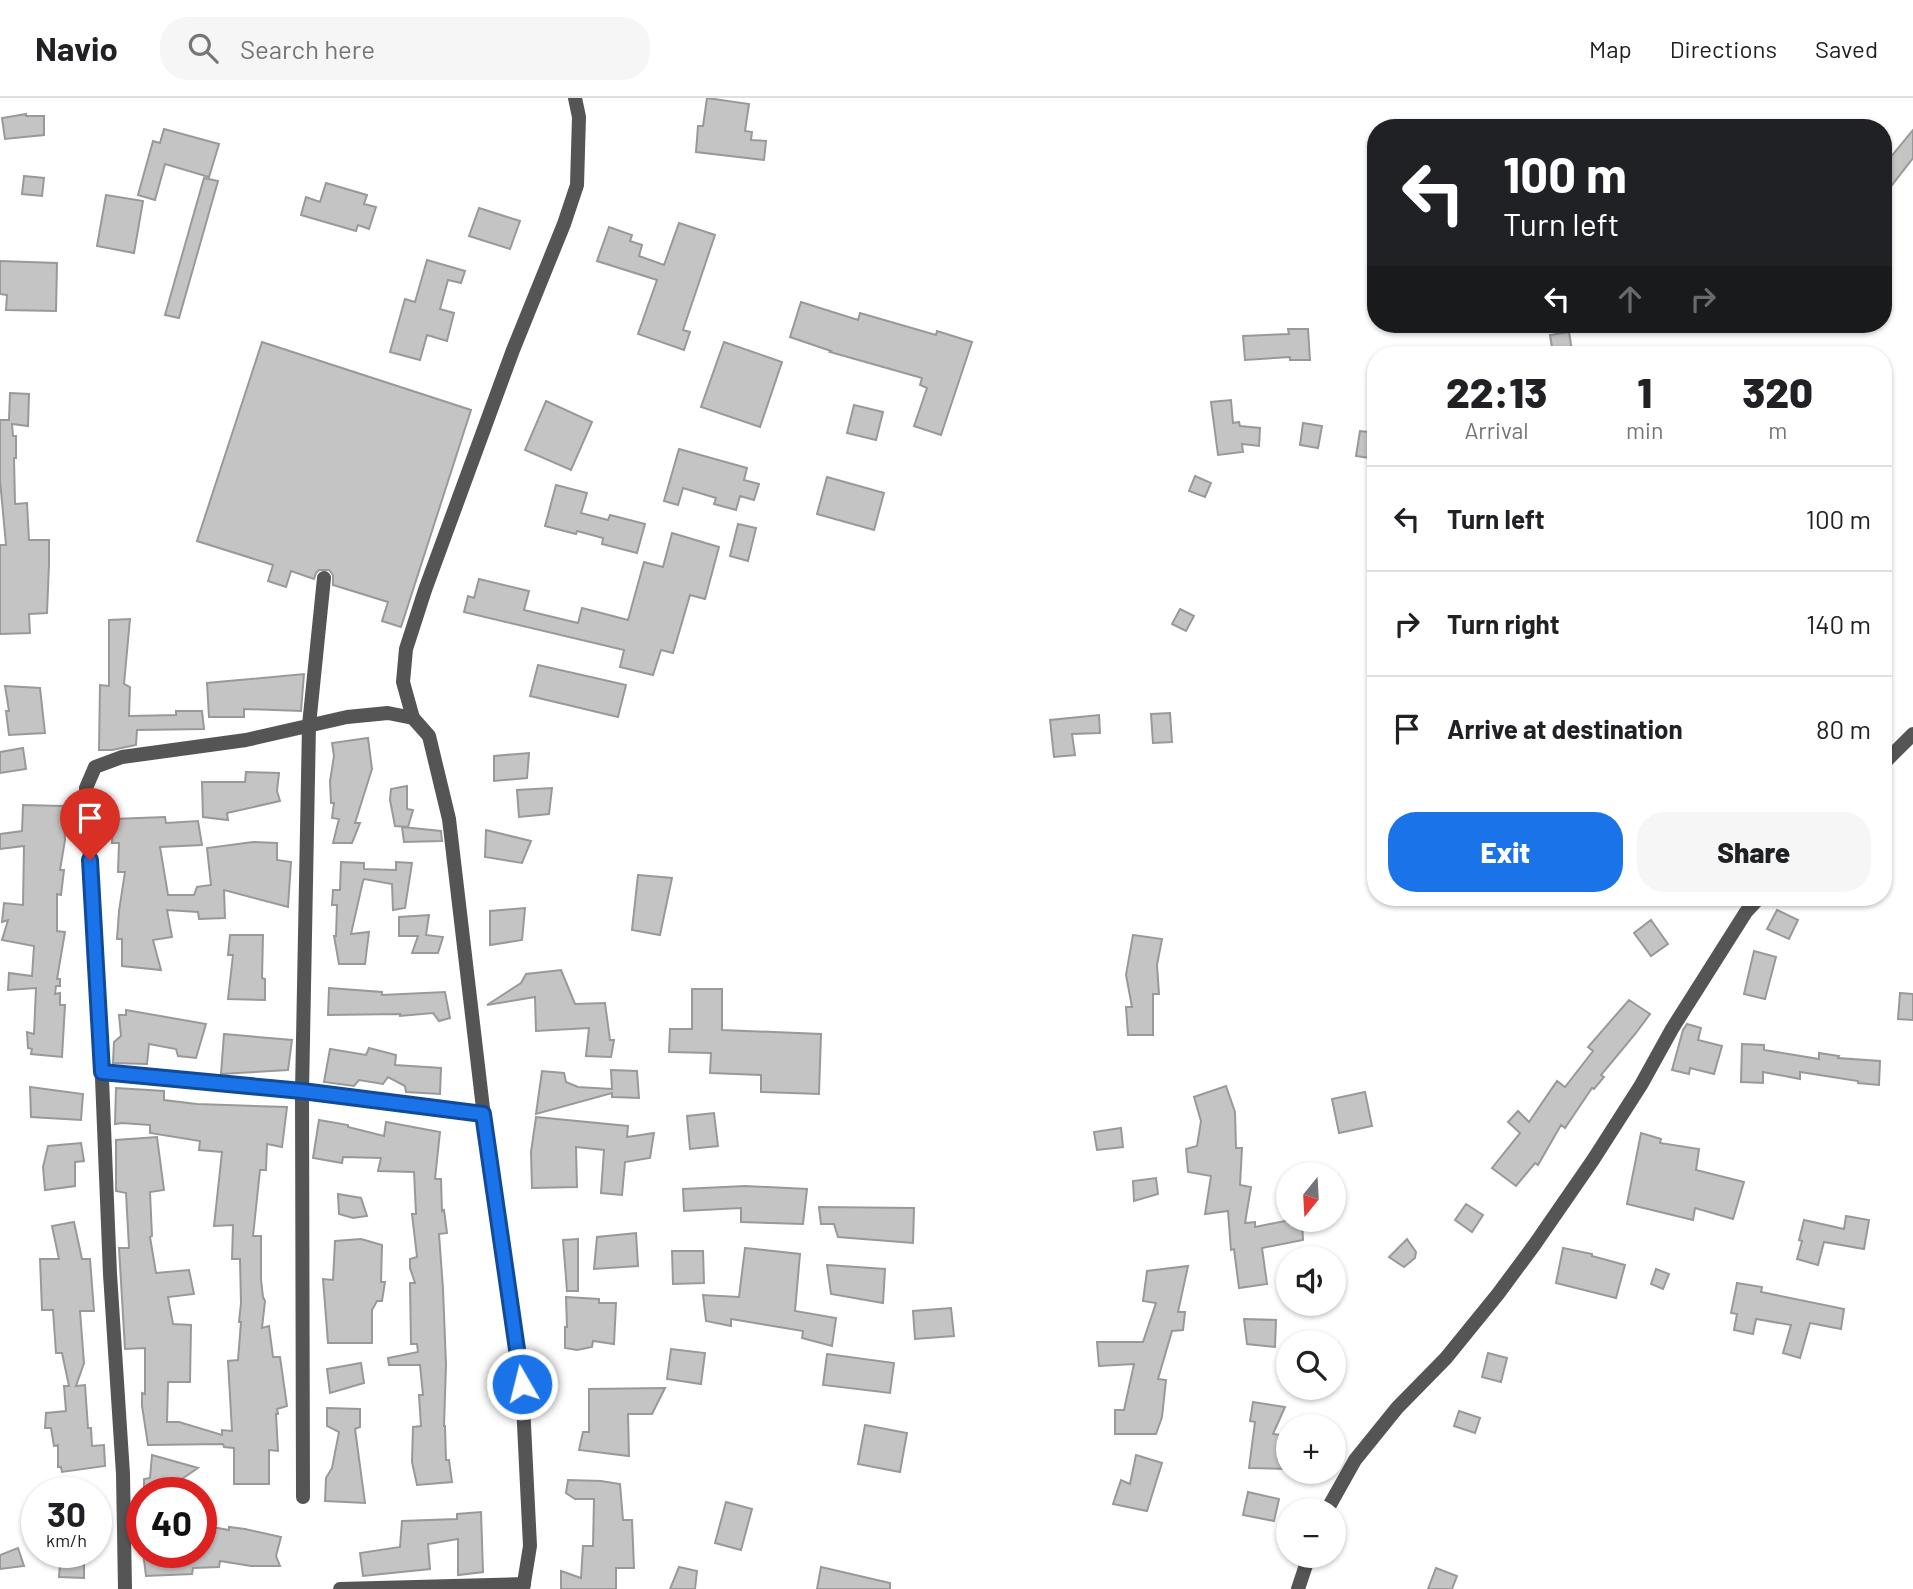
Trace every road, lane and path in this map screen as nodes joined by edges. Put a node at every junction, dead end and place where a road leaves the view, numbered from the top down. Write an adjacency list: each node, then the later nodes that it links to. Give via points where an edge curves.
1 (575, 98): 3 (street, via 579,117 576,185 486,419 406,649 403,682)
2 (324, 578): 4 (street)
3 (413, 718): 4 (street, via 388,713); 10 (street, via 429,736 449,819)
4 (309, 725): 8 (street, via 246,740 122,757 95,767 86,788); 9 (street)
5 (1913, 734): 6 (street)
6 (1892, 755)
7 (1752, 906): 12 (street, via 1535,1244 1446,1357 1355,1460)
8 (102, 1072): 9 (street); 15 (street)
9 (302, 1091): 10 (street); 11 (street)
10 (483, 1114): 14 (street, via 522,1384 530,1546)
11 (303, 1497)
12 (1334, 1498)
13 (1305, 1568): 17 (street)
14 (523, 1587): 16 (street)
15 (125, 1589)
16 (340, 1589)
17 (1298, 1589)

